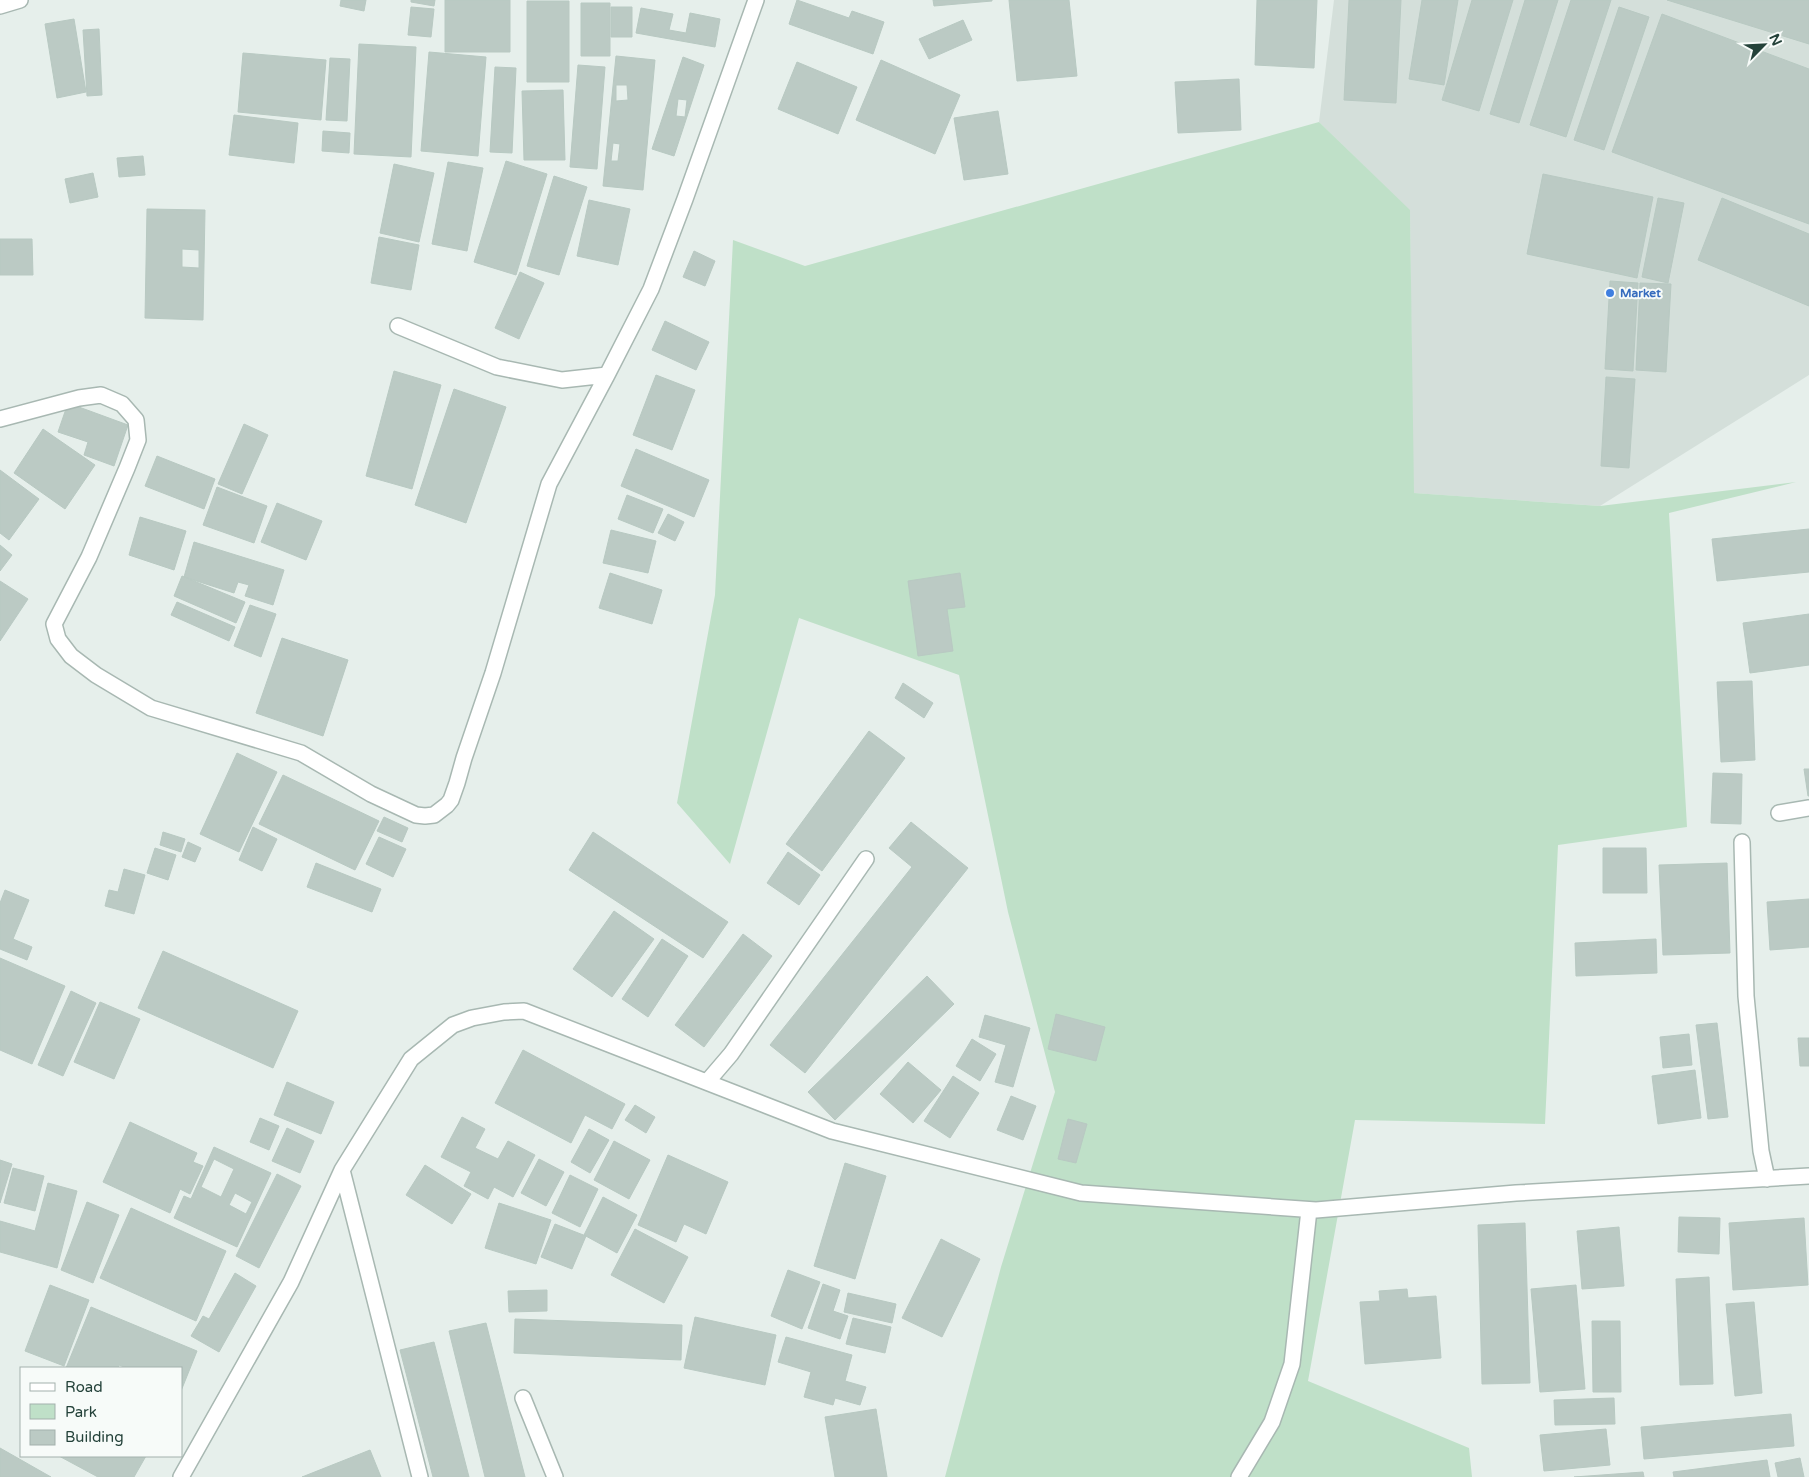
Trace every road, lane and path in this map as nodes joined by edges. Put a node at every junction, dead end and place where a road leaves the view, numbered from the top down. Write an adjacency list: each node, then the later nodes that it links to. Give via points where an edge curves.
1 (20, 0): 3 (street)
2 (756, 0): 5 (street, via 651,289)
3 (0, 6)
4 (398, 326): 5 (street, via 498,367 562,380)
5 (607, 375): 6 (street, via 549,484 451,800 434,815 425,816 406,811 371,794 301,753 151,708 71,656 58,639 54,624 89,557 127,468 138,440 136,420 122,404 101,395)
6 (0, 419)
7 (1809, 808): 8 (street)
8 (1779, 813)
9 (1742, 842): 14 (street, via 1746,996 1761,1151)
10 (866, 859): 11 (street, via 731,1054)
11 (708, 1082): 12 (street, via 524,1011 472,1018 453,1025 411,1059); 15 (street, via 832,1131 1081,1193)
12 (342, 1170): 17 (street, via 291,1282); 18 (street)
13 (1809, 1176): 14 (street)
14 (1767, 1178): 15 (street, via 1516,1193)
15 (1309, 1210): 20 (street, via 1292,1364 1272,1422)
16 (523, 1398): 19 (street)
17 (181, 1477)
18 (420, 1477)
19 (556, 1477)
20 (1239, 1477)

